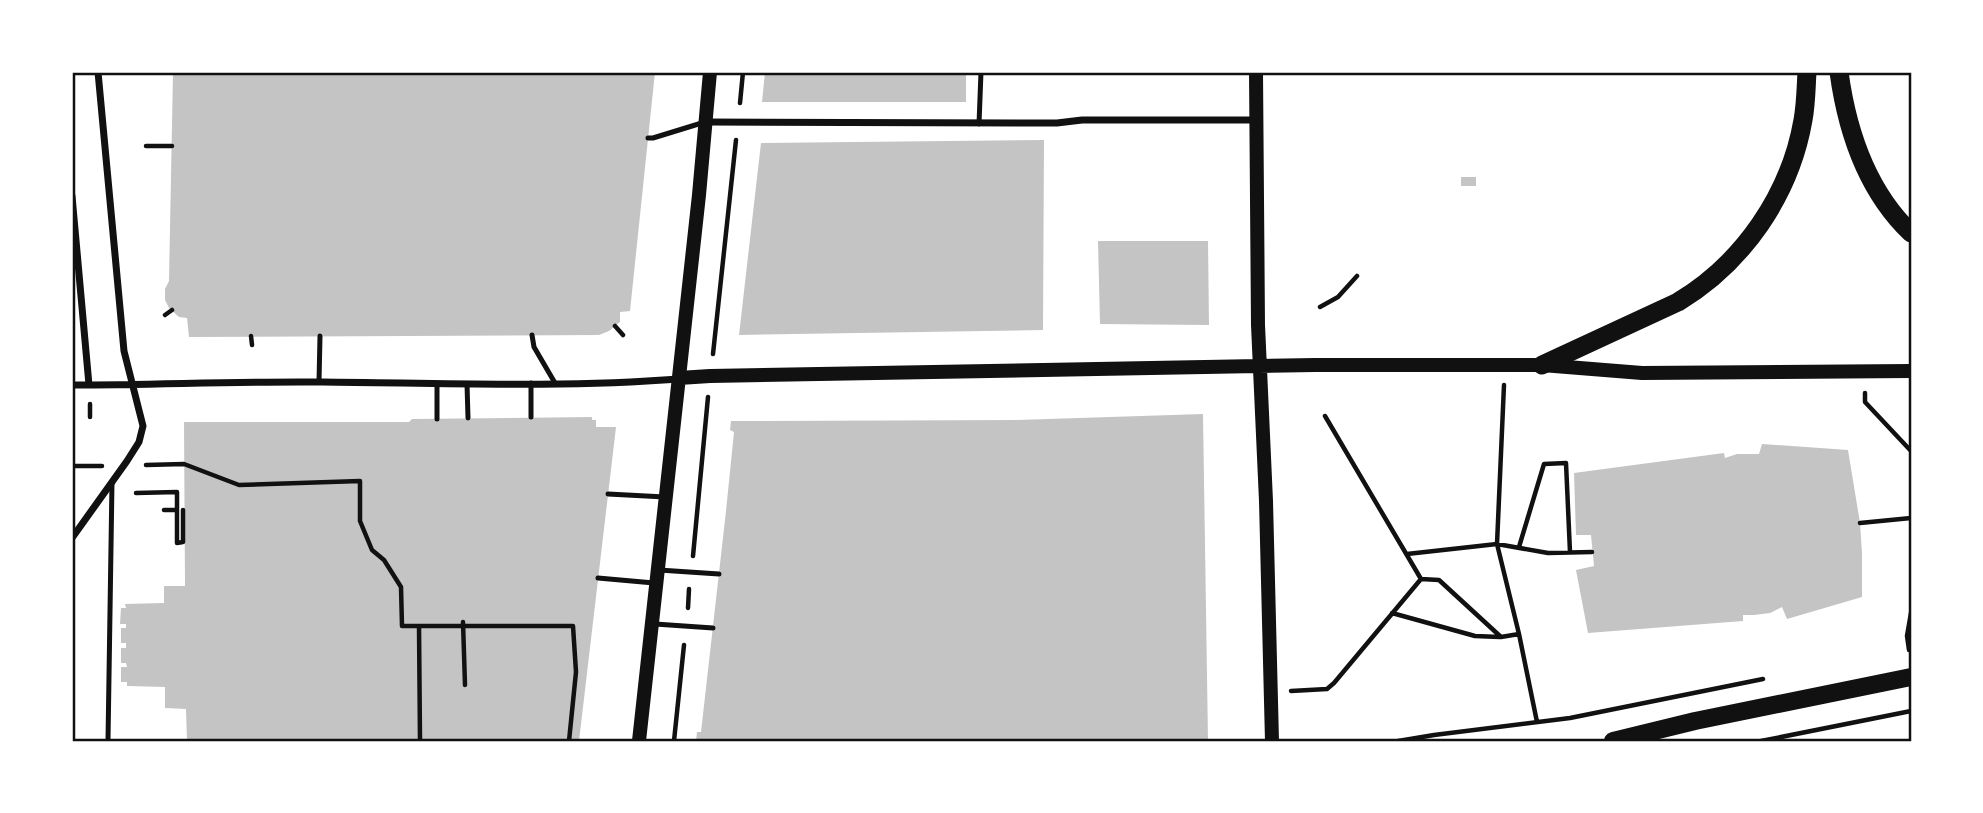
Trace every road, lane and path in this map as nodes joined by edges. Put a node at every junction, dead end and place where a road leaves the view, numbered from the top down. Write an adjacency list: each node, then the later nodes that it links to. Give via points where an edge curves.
1 (98, 72): 36 (street, via 124,351)
2 (710, 72): 10 (main road)
3 (743, 72): 8 (path)
4 (981, 72): 11 (lane)
5 (1256, 72): 9 (main road)
6 (1807, 72): 29 (highway, via 1803,119 1790,166 1765,217 1734,257 1678,302)
7 (1839, 72): 17 (highway, via 1852,136 1863,163 1890,210)
8 (739, 115)
9 (1256, 120): 11 (street); 30 (main road)
10 (707, 122): 11 (street); 13 (lane); 32 (main road)
11 (979, 124)
12 (737, 131): 22 (path)
13 (648, 138)
14 (146, 146): 15 (path)
15 (172, 146)
16 (72, 196): 40 (street)
17 (1911, 233)
18 (1357, 276): 19 (path, via 1338,298)
19 (1320, 307)
20 (172, 310): 21 (path)
21 (165, 315)
22 (716, 325)
23 (615, 326): 25 (path)
24 (532, 335): 35 (lane)
25 (623, 335)
26 (251, 336): 28 (path)
27 (320, 336): 33 (lane)
28 (252, 345)
29 (1542, 365): 30 (main road); 31 (main road, via 1642,373)
30 (1260, 366): 32 (main road); 79 (main road)
31 (1911, 371)
32 (679, 379): 35 (street); 52 (main road)
33 (319, 382): 36 (street); 37 (street)
34 (531, 383): 35 (street); 38 (street); 44 (lane)
35 (555, 383)
36 (134, 384): 40 (street); 49 (street, via 142,432)
37 (437, 384): 38 (street); 46 (lane)
38 (467, 384): 45 (lane)
39 (72, 385): 40 (street)
40 (89, 385)
41 (1865, 402): 47 (path)
42 (1503, 405): 57 (path)
43 (1325, 416): 61 (path)
44 (531, 417)
45 (468, 418)
46 (437, 419)
47 (1911, 451)
48 (184, 464): 70 (path, via 239,485 360,481 360,520 372,550 401,587 402,626)
49 (112, 481): 56 (street); 82 (lane)
50 (136, 493): 53 (path, via 177,492 177,543 183,542 184,510)
51 (608, 494): 52 (lane)
52 (665, 497): 63 (main road)
53 (164, 510)
54 (1911, 518): 55 (path)
55 (1860, 523)
56 (72, 538)
57 (1497, 544): 58 (path); 61 (path); 72 (path)
58 (1519, 547): 59 (path); 59 (path, via 1544,464 1566,463)
59 (1570, 552): 60 (path)
60 (1592, 552)
61 (1407, 554): 65 (path)
62 (719, 574): 63 (lane)
63 (657, 576): 64 (lane); 69 (main road)
64 (598, 578)
65 (1421, 579): 67 (path); 73 (path, via 1439,580)
66 (1911, 613): 74 (path)
67 (1392, 614): 73 (path, via 1475,636); 79 (path, via 1326,689)
68 (463, 624): 70 (path); 78 (path); 84 (path, via 573,626 576,672)
69 (651, 624): 71 (lane); 85 (main road)
70 (419, 626): 83 (path)
71 (713, 628)
72 (1519, 635): 73 (path); 81 (path)
73 (1501, 637)
74 (1910, 649): 75 (path)
75 (1896, 652)
76 (1774, 677): 81 (path)
77 (1911, 677): 88 (main road)
78 (465, 685)
79 (1271, 691): 86 (main road)
80 (1911, 712): 89 (path)
81 (1537, 723): 87 (path)
82 (108, 741)
83 (420, 741)
84 (569, 741)
85 (639, 741)
86 (1272, 741)
87 (1398, 741)
88 (1613, 741)
89 (1761, 741)

